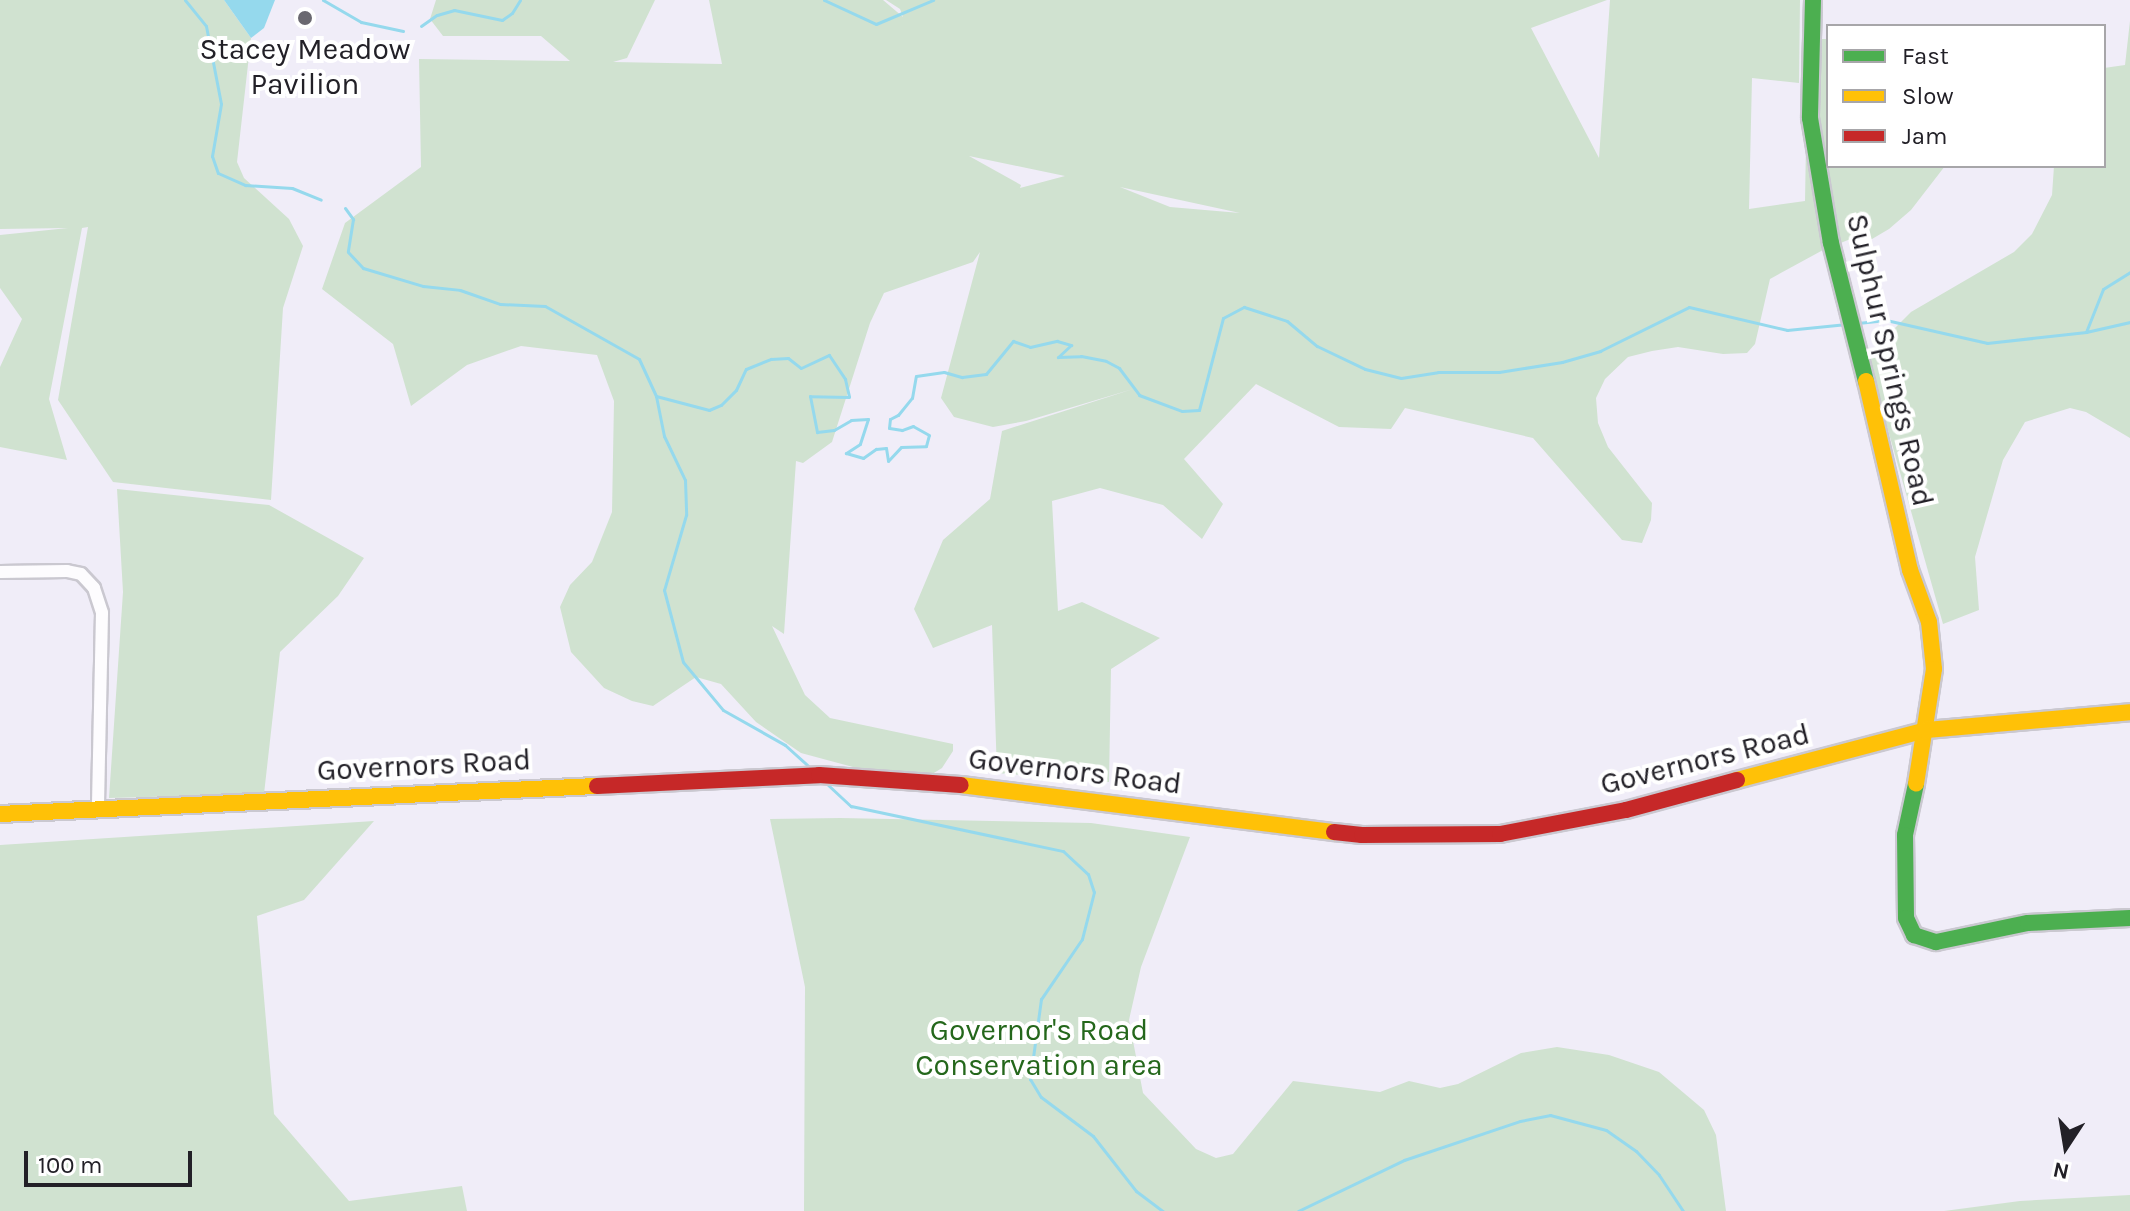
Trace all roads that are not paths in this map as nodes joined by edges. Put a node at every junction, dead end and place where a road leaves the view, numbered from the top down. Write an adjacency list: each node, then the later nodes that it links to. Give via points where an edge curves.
1 (1813, 0): 4 (main road, Sulphur Springs Road, via 1810,118 1857,356 1910,570 1929,622 1934,669)
2 (0, 572): 5 (street, via 67,571 81,574 94,588 102,613)
3 (2130, 712): 4 (main road, Governors Road)
4 (1926, 730): 5 (main road, Governors Road, via 1626,810 1500,834 1362,835 916,779 819,775); 7 (main road, Sulphur Springs Road, via 1908,817 1903,881 1906,918 1914,935 1952,940 2058,919)
5 (98, 808): 6 (main road, Governors Road)
6 (0, 814)
7 (2130, 918)

